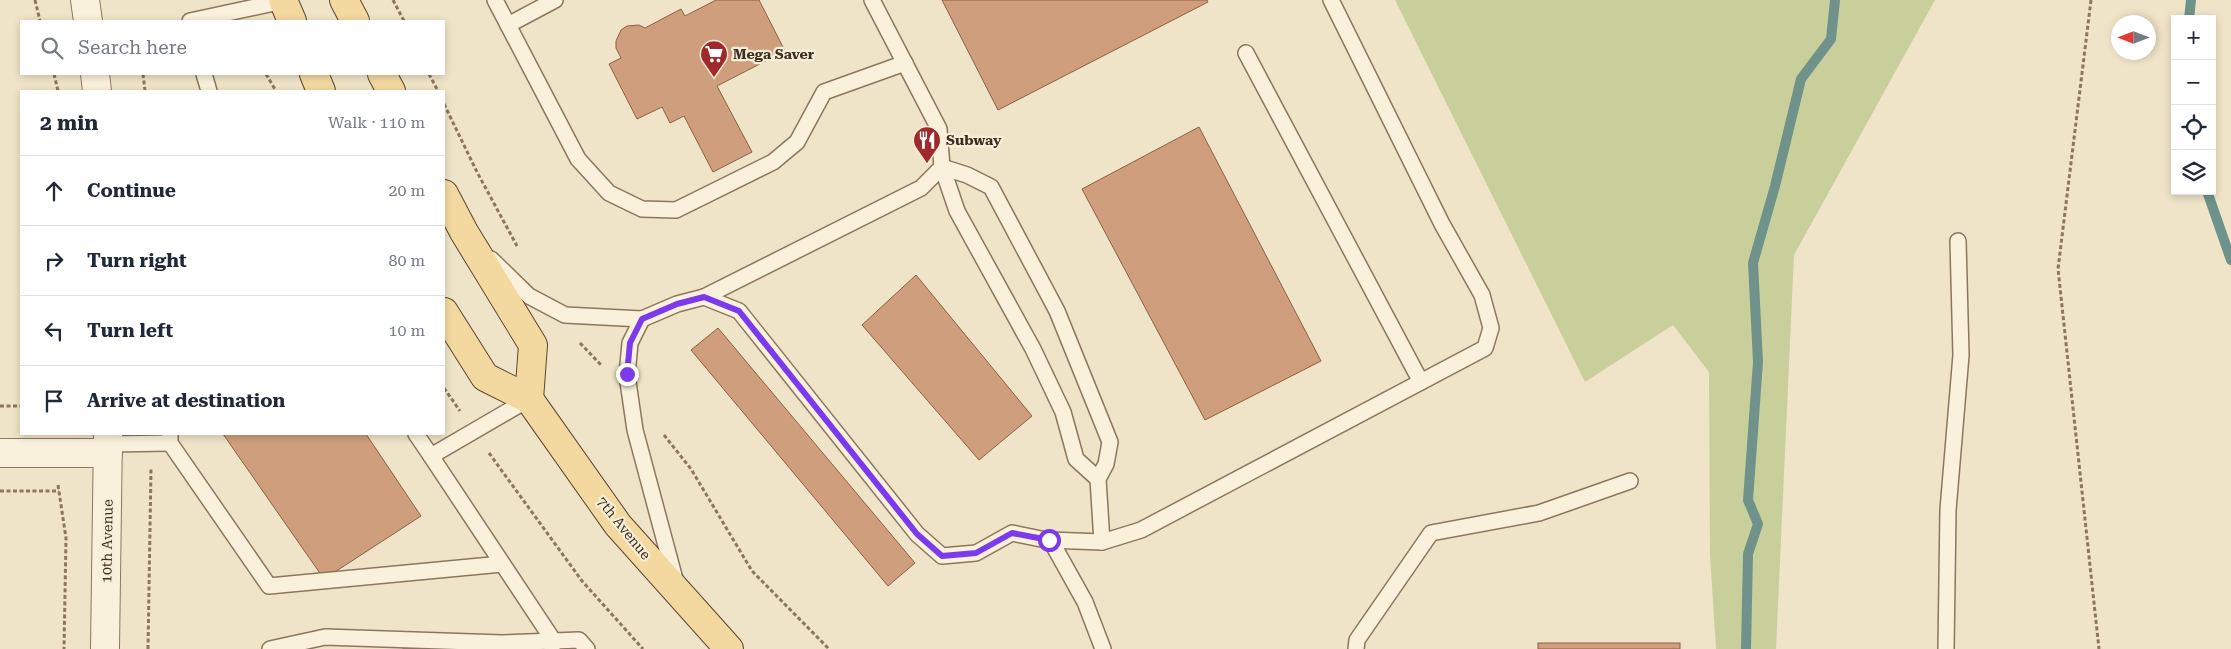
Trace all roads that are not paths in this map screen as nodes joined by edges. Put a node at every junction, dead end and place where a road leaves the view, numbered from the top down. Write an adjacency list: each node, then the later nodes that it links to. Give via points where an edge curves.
1 (85, 0): 8 (street)
2 (344, 0): 10 (main road)
3 (495, 0): 11 (lane)
4 (555, 0): 11 (lane)
5 (872, 0): 13 (lane)
6 (1331, 0): 29 (lane, via 1442,224 1482,294 1491,328 1484,348)
7 (287, 6): 9 (lane)
8 (88, 20)
9 (196, 20)
10 (354, 20)
11 (508, 25): 13 (lane, via 578,159 609,193 642,209 676,210 773,162 797,142 824,92)
12 (1246, 53): 29 (lane)
13 (905, 64): 22 (lane, via 939,129)
14 (95, 75): 18 (street)
15 (204, 75): 19 (lane)
16 (314, 75): 20 (main road)
17 (383, 75): 21 (main road)
18 (97, 90)
19 (210, 90)
20 (321, 90)
21 (390, 90)
22 (942, 167): 26 (lane, via 921,188); 36 (lane, via 957,210 1033,349 1063,412 1076,459); 36 (lane, via 968,175 991,188 1057,311 1110,442 1106,464)
23 (445, 196): 24 (main road)
24 (464, 232): 28 (lane, via 529,296 565,314); 30 (main road, via 533,345)
25 (1958, 240): 49 (lane, via 1961,355 1948,510)
26 (704, 297): 28 (lane); 38 (lane, via 739,311 917,534 942,556 976,553 1012,533)
27 (445, 314): 30 (main road, 7th Avenue, via 485,377)
28 (642, 319): 41 (lane, via 630,343 627,374 635,430)
29 (1421, 382): 39 (lane, via 1141,530)
30 (529, 399): 35 (lane); 41 (main road, 7th Avenue, via 618,525)
31 (417, 435): 35 (lane)
32 (170, 438): 33 (lane, via 152,443); 40 (lane, via 269,586)
33 (108, 443): 34 (street, via 56,453); 43 (street, 10th Avenue)
34 (0, 453)
35 (431, 456): 40 (lane)
36 (1098, 479): 39 (lane)
37 (1630, 481): 48 (lane, via 1539,513 1431,533 1357,640)
38 (1049, 540): 39 (lane); 47 (lane, via 1085,602)
39 (1102, 542)
40 (502, 564): 42 (lane)
41 (679, 592): 46 (main road, 7th Avenue)
42 (552, 644): 44 (lane, via 325,637); 45 (lane, via 579,640)
43 (105, 649)
44 (270, 649)
45 (588, 649)
46 (729, 649)
47 (1102, 649)
48 (1356, 649)
49 (1946, 649)

